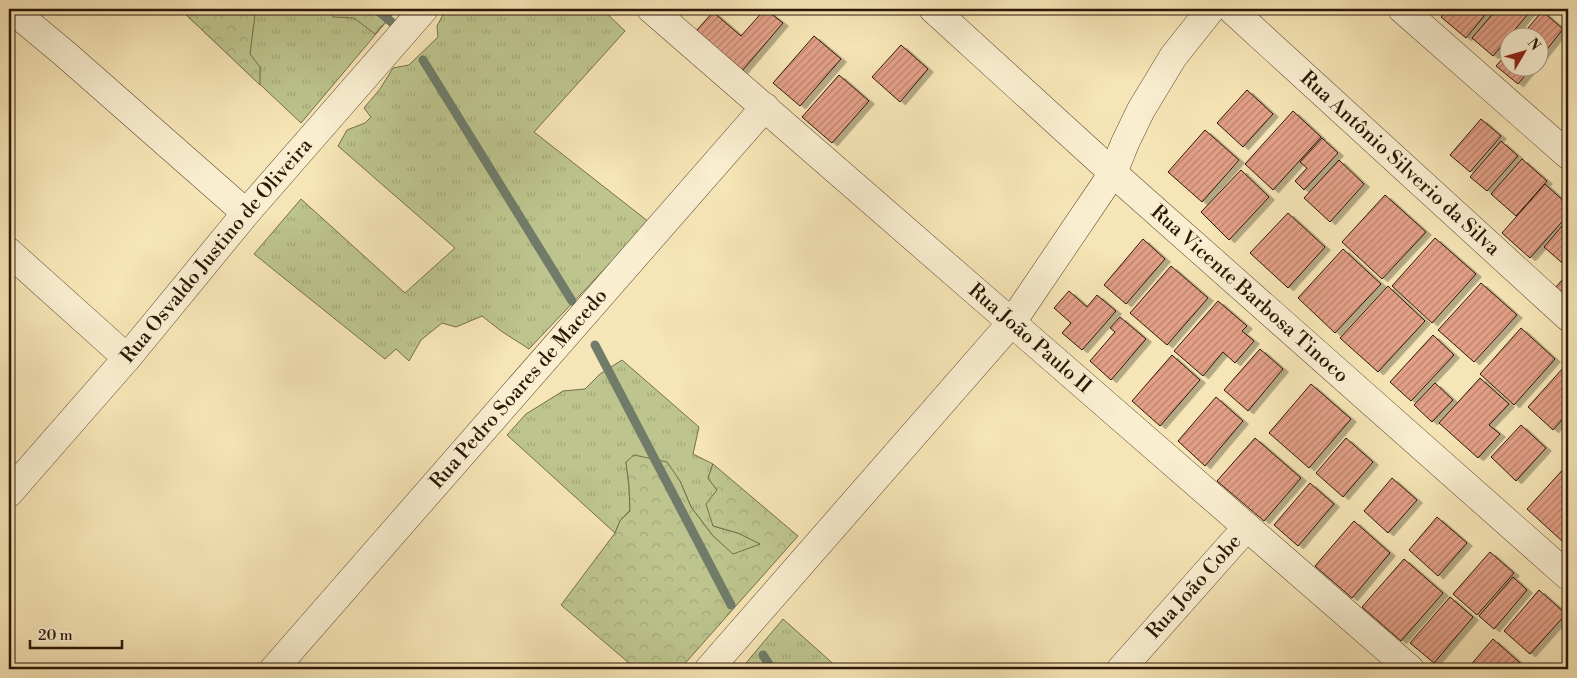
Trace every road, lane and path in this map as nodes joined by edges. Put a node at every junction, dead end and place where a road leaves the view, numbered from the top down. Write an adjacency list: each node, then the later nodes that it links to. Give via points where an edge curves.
1 (11, 9): 11 (street)
2 (424, 9): 11 (street, Rua Osvaldo Justino de Oliveira)
3 (651, 9): 8 (street, Rua João Paulo II)
4 (933, 9): 10 (street, Rua Vicente Barbosa Tinoco)
5 (1211, 9): 10 (street, via 1172,57 1141,110)
6 (1231, 9): 13 (street, Rua Antônio Silverio da Silva)
7 (1402, 9): 9 (street)
8 (765, 107): 14 (street, Rua João Paulo II); 19 (street, Rua Pedro Soares de Macedo)
9 (1568, 155)
10 (1114, 173): 14 (street); 18 (street, Rua Vicente Barbosa Tinoco)
11 (246, 213): 15 (street, Rua Osvaldo Justino de Oliveira)
12 (9, 252): 15 (street)
13 (1568, 317)
14 (1012, 322): 17 (street, Rua João Paulo II); 20 (street)
15 (127, 358): 16 (street, Rua Osvaldo Justino de Oliveira)
16 (9, 493)
17 (1247, 527): 21 (street, Rua João Cobe); 22 (street, Rua João Paulo II)
18 (1568, 576)
19 (274, 669)
20 (709, 669)
21 (1121, 669)
22 (1410, 669)

